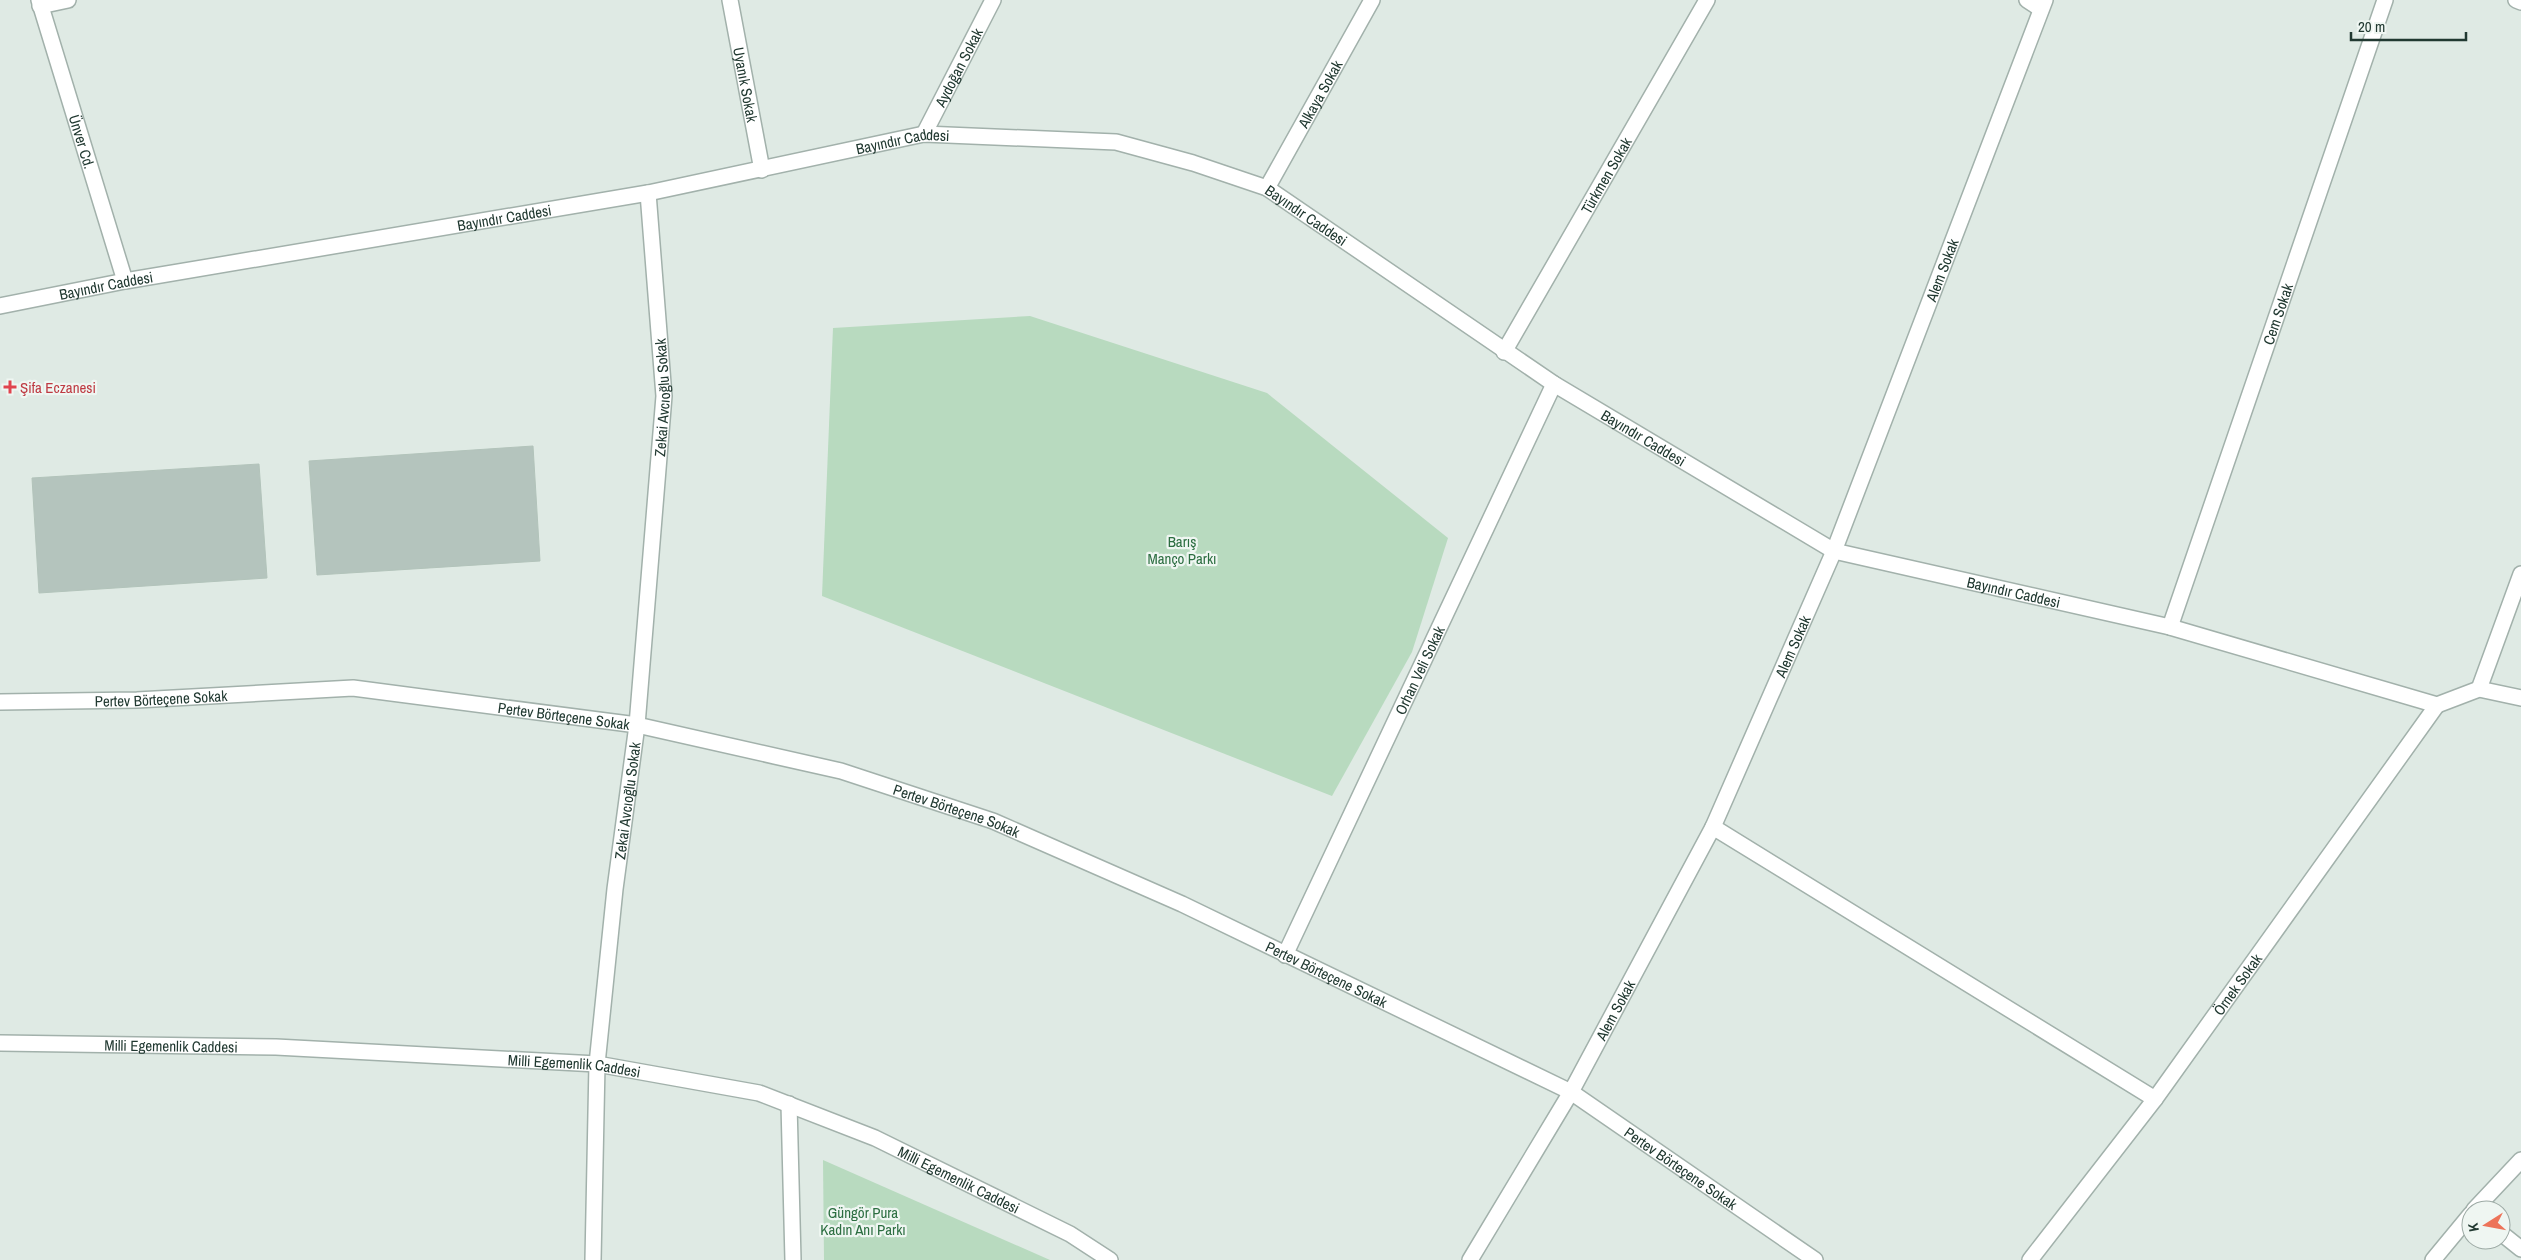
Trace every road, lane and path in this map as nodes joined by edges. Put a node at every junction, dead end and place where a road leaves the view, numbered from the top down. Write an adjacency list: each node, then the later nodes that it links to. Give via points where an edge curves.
1 (68, 0): 10 (street)
2 (730, 0): 13 (street, Uyanık Sokak)
3 (993, 0): 12 (street, Aydoğan Sokak)
4 (1372, 0): 14 (street, Alkaya Sokak)
5 (1707, 0): 18 (street, Türkmen Sokak)
6 (2026, 0): 11 (street)
7 (2385, 0): 22 (street, Cem Sokak)
8 (2516, 0): 9 (street)
9 (2521, 2)
10 (40, 3): 16 (street, Ünver Cd.)
11 (2043, 5): 20 (street, Alem Sokak)
12 (924, 134): 13 (street, Bayındır Caddesi); 14 (street, Bayındır Caddesi, via 1116,142)
13 (762, 170): 15 (street, Bayındır Caddesi)
14 (1267, 188): 18 (street, Bayındır Caddesi)
15 (648, 193): 16 (street, Bayındır Caddesi); 27 (street, Zekai Avcıoğlu Sokak, via 664,396)
16 (125, 281): 17 (street, Bayındır Caddesi)
17 (0, 306)
18 (1504, 352): 19 (street, Bayındır Caddesi)
19 (1554, 384): 20 (street, Bayındır Caddesi); 29 (street, Orhan Veli Sokak)
20 (1834, 551): 22 (street, Bayındır Caddesi); 28 (street, Alem Sokak)
21 (2521, 574): 23 (street)
22 (2170, 627): 26 (street, Bayındır Caddesi)
23 (2479, 689): 24 (street); 26 (street)
24 (2521, 698)
25 (0, 702): 27 (street, Pertev Börteçene Sokak, via 137,700 353,688)
26 (2437, 705): 33 (street, Örnek Sokak)
27 (637, 725): 29 (street, Pertev Börteçene Sokak, via 841,771 993,821 1182,904); 31 (street, Zekai Avcıoğlu Sokak, via 615,889)
28 (1713, 827): 32 (street, Alem Sokak); 33 (street)
29 (1285, 955): 32 (street, Pertev Börteçene Sokak)
30 (0, 1043): 31 (street, Milli Egemenlik Caddesi, via 276,1046)
31 (597, 1064): 34 (street, Milli Egemenlik Caddesi, via 759,1093); 40 (street, Zekai Avcıoğlu Sokak)
32 (1571, 1092): 43 (street, Alem Sokak); 44 (street, Pertev Börteçene Sokak)
33 (2155, 1099): 45 (street, Örnek Sokak)
34 (789, 1104): 41 (street); 42 (street, Milli Egemenlik Caddesi, via 884,1142 1070,1234)
35 (2521, 1160): 36 (street)
36 (2483, 1200)
37 (2461, 1226): 46 (street)
38 (2511, 1241): 39 (street)
39 (2521, 1249)
40 (593, 1260)
41 (793, 1260)
42 (1110, 1260)
43 (1470, 1260)
44 (1815, 1260)
45 (2030, 1260)
46 (2433, 1260)

